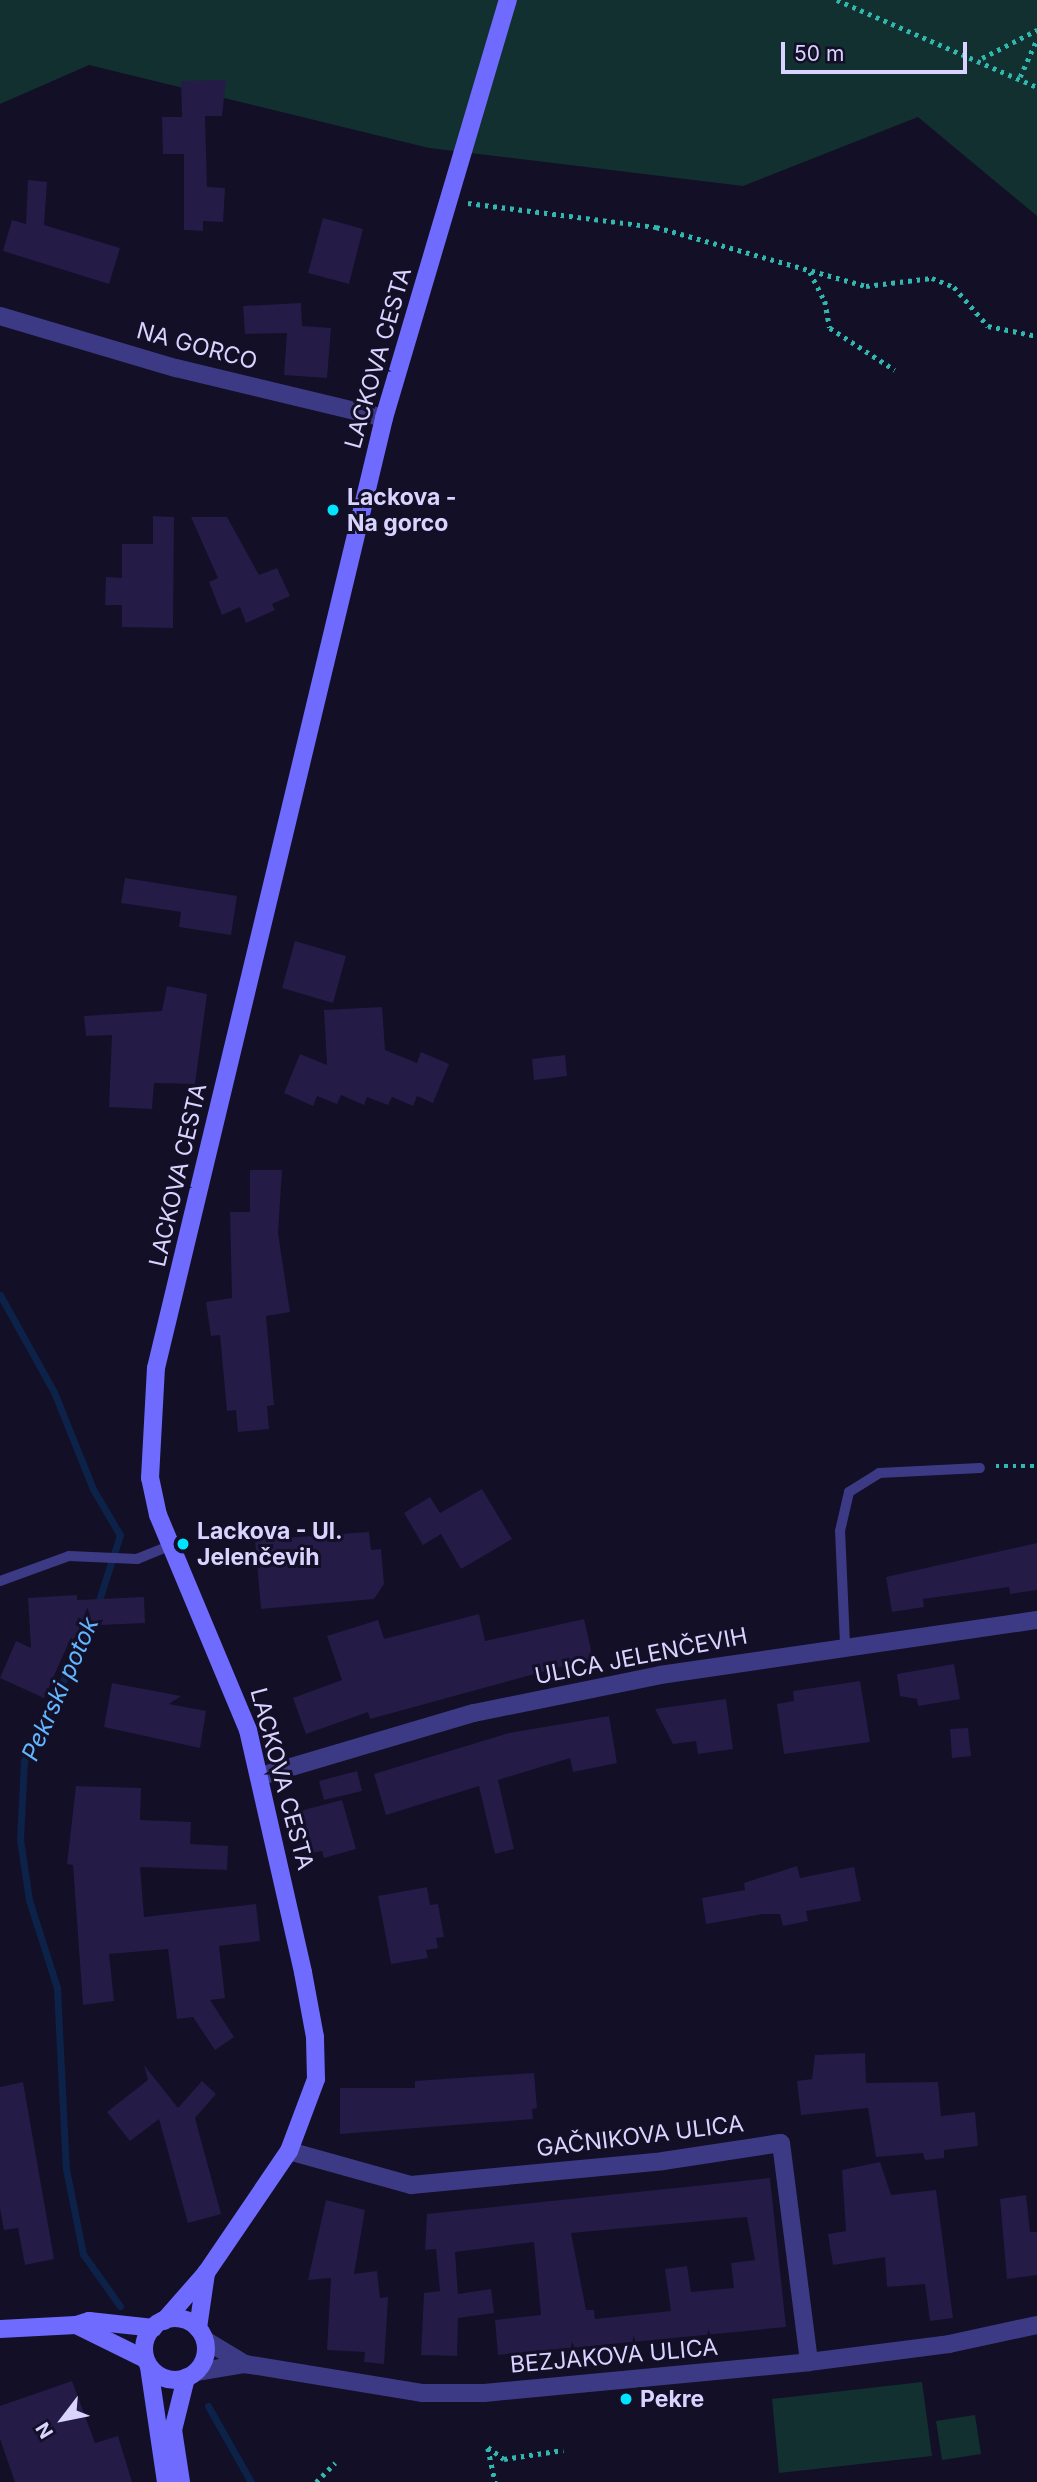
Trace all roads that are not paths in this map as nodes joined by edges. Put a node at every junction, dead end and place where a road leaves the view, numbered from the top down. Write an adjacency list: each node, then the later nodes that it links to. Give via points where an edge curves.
1 (508, 0): 3 (street, LACKOVA CESTA)
2 (0, 316): 3 (street, NA GORCO, via 176,368)
3 (384, 418): 5 (street, LACKOVA CESTA, via 156,1368 150,1478)
4 (980, 1468): 8 (lane, via 879,1473 849,1492 840,1531)
5 (170, 1546): 6 (lane, via 124,1560 104,1555 69,1556); 9 (street, LACKOVA CESTA, via 228,1674)
6 (0, 1581)
7 (1037, 1620): 8 (street, ULICA JELENČEVIH)
8 (845, 1644): 9 (street, ULICA JELENČEVIH, via 474,1713)
9 (261, 1776): 10 (street, LACKOVA CESTA, via 315,2037 316,2079)
10 (289, 2151): 11 (street, LACKOVA CESTA); 17 (street, GAČNIKOVA ULICA, via 411,2185 663,2161 781,2143)
11 (206, 2273): 13 (street, LACKOVA CESTA); 16 (street)
12 (76, 2325): 13 (street, via 89,2321); 15 (street); 18 (street)
13 (159, 2325): 16 (street, via 178,2318); 18 (street, via 144,2345)
14 (1037, 2325): 17 (street, BEZJAKOVA ULICA, via 948,2344)
15 (0, 2329)
16 (201, 2334): 19 (street); 20 (street, via 206,2353)
17 (809, 2362): 19 (street, BEZJAKOVA ULICA, via 484,2393 422,2393)
18 (147, 2363): 20 (street, via 171,2379); 21 (street)
19 (245, 2364): 20 (street, BEZJAKOVA ULICA)
20 (191, 2375): 22 (street, via 173,2430)
21 (166, 2482)
22 (181, 2482)

